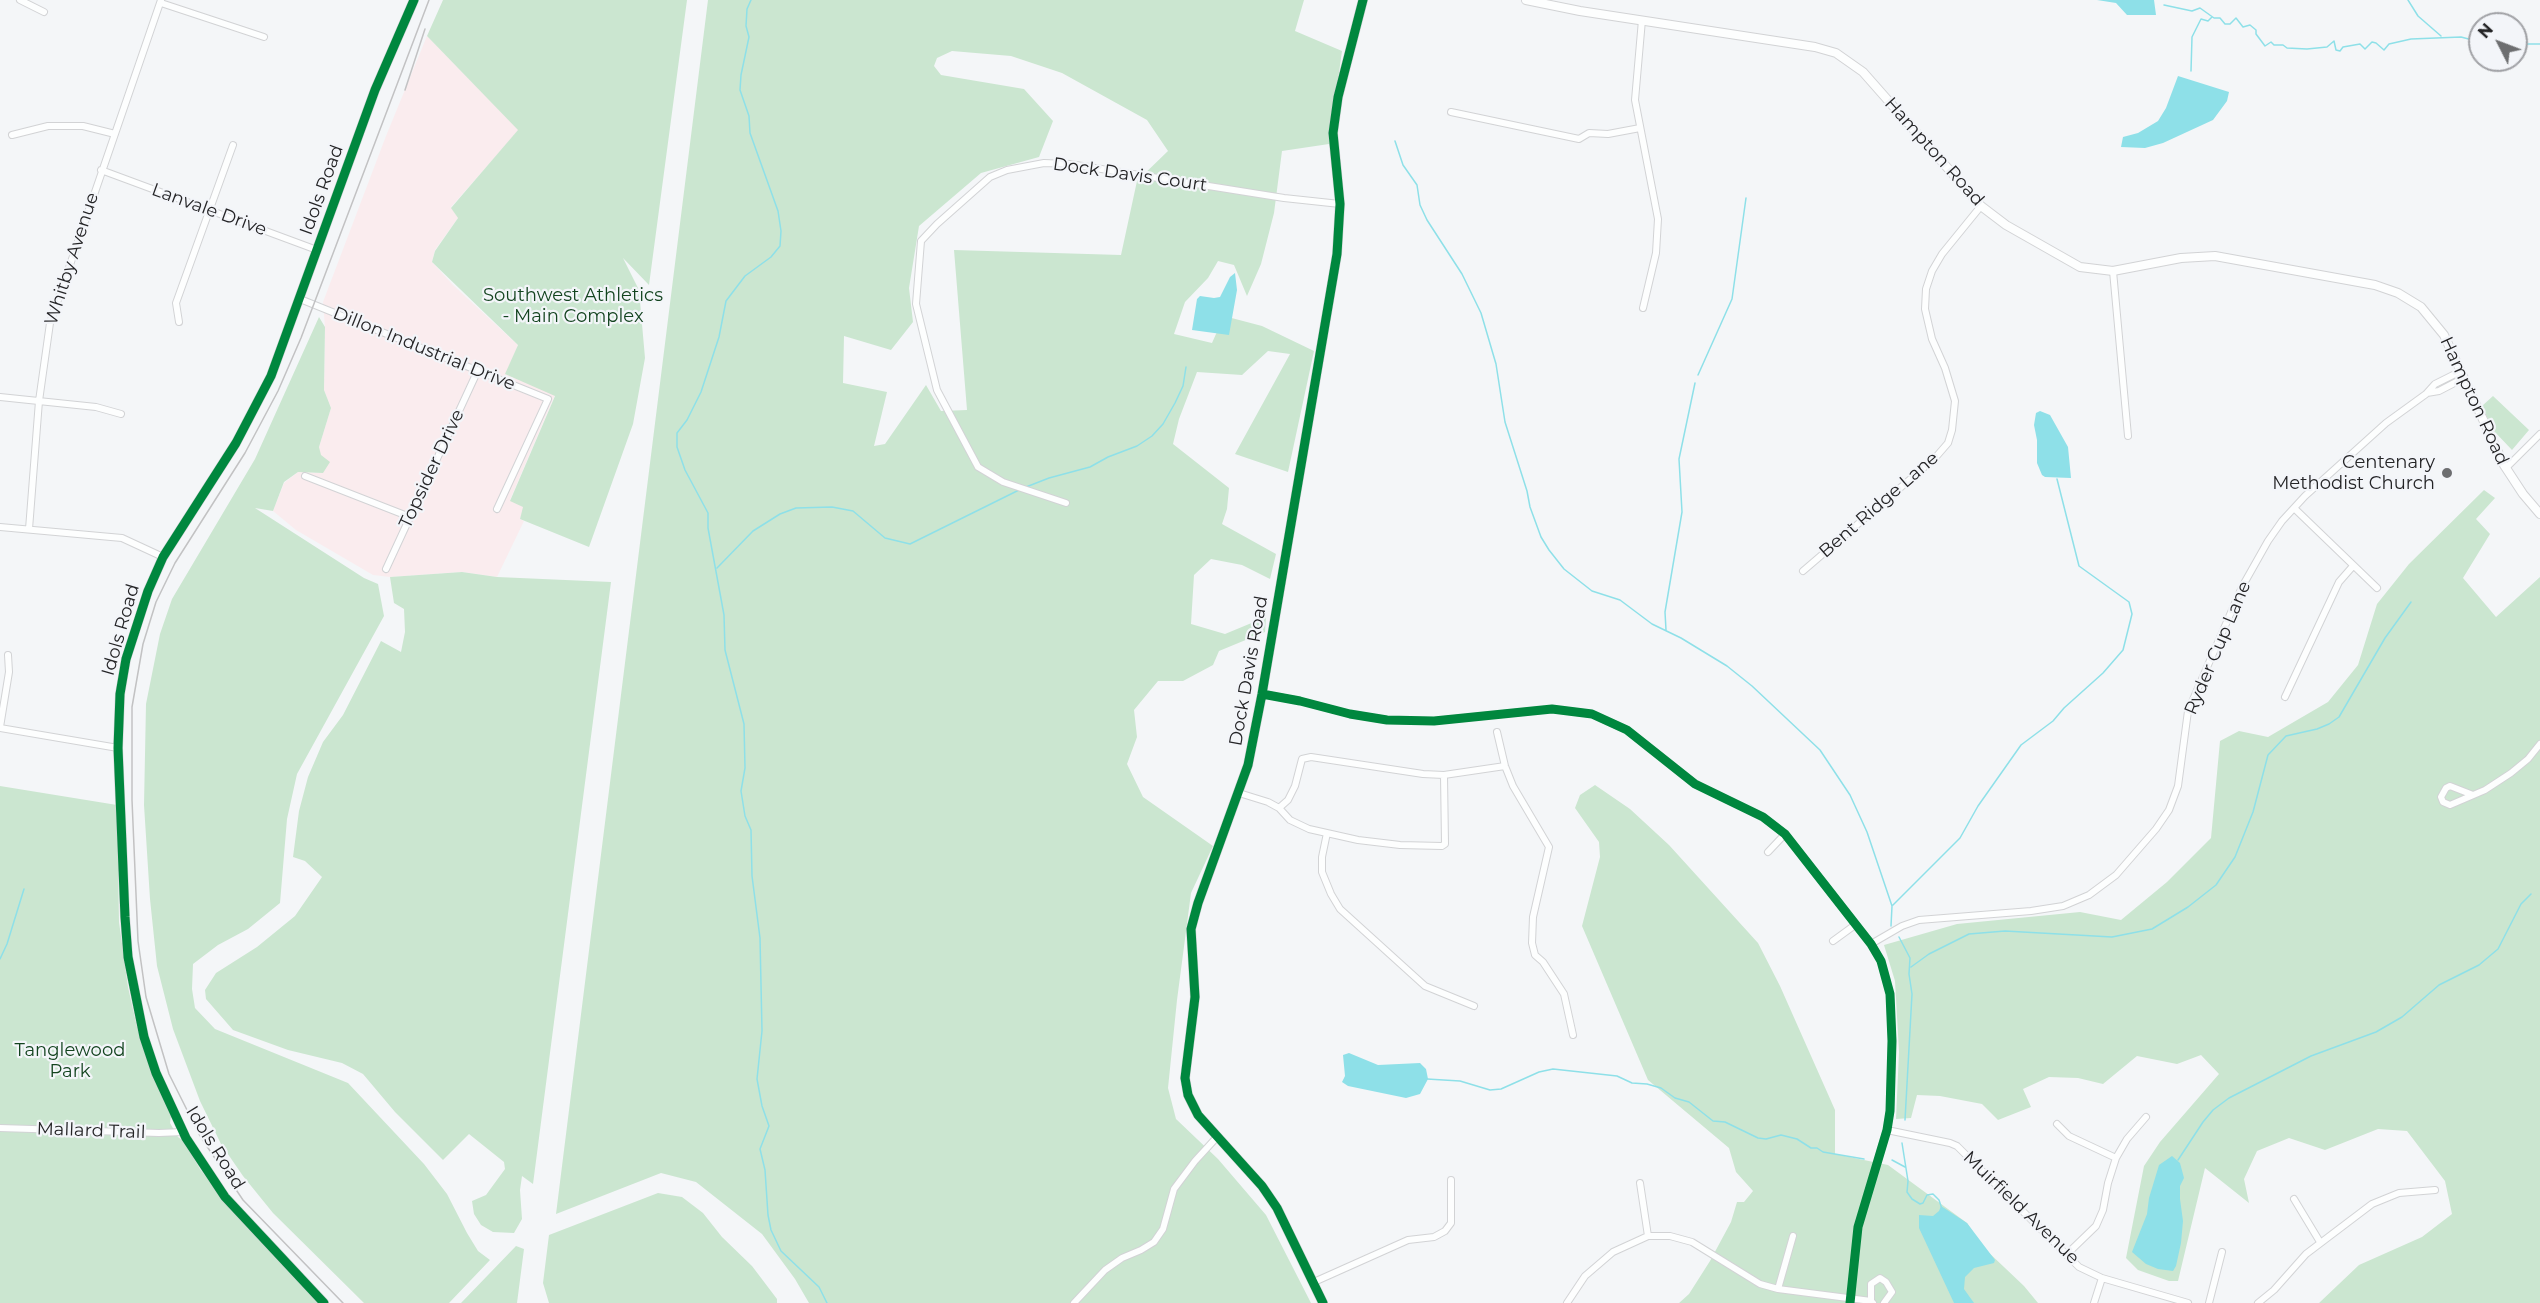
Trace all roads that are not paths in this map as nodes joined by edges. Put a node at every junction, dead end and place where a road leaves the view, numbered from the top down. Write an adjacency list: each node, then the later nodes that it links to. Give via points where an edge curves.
1 (20, 0): 6 (street)
2 (414, 0): 18 (street, Idols Road, via 376,88)
3 (1364, 0): 15 (street, Dock Davis Road, via 1338,98 1333,133)
4 (1526, 0): 7 (street, Hampton Road)
5 (161, 2): 8 (street); 11 (street, Whitby Avenue)
6 (44, 12)
7 (1642, 20): 10 (street, via 1635,100); 16 (street, Hampton Road, via 1815,46 1847,59 1863,72)
8 (264, 37)
9 (1451, 112): 10 (street, via 1580,139 1589,133)
10 (1640, 128): 21 (street, via 1658,219 1656,253)
11 (115, 134): 12 (street, via 83,126 48,126); 14 (street, Whitby Avenue)
12 (12, 135)
13 (233, 145): 17 (street)
14 (101, 170): 17 (street, Lanvale Drive); 26 (street, Whitby Avenue, via 50,323)
15 (1340, 204): 32 (street, Dock Davis Court, via 1044,163 990,177 921,241 916,304 937,390 978,467 1003,482); 45 (street, Dock Davis Road, via 1337,254)
16 (1981, 206): 19 (street, Hampton Road, via 2070,263 2090,270); 42 (street, Bent Ridge Lane, via 1942,254 1926,289 1924,309 1955,401 1948,443)
17 (210, 210): 18 (street, Lanvale Drive); 22 (street, via 176,303)
18 (317, 250): 20 (street, Idols Road)
19 (2113, 271): 24 (street, Hampton Road, via 2215,256 2388,288 2414,302 2432,318); 29 (street)
20 (300, 299): 23 (street, Dillon Industrial Drive); 39 (street, Idols Road, via 254,410)
21 (1643, 308)
22 (179, 322)
23 (478, 370): 34 (street, Dillon Industrial Drive, via 548,399); 36 (street, Topsider Drive)
24 (2463, 374): 30 (street, Hampton Road); 33 (street, Ryder Cup Lane, via 2386,423)
25 (0, 397): 26 (street)
26 (39, 401): 27 (street); 38 (street, Whitby Avenue)
27 (121, 414)
28 (2540, 434): 30 (street)
29 (2128, 436)
30 (2506, 468): 35 (street, Hampton Road)
31 (305, 476): 36 (street)
32 (1066, 503)
33 (2294, 508): 40 (street); 61 (street, Ryder Cup Lane, via 2268,541 2242,587 2197,686 2188,711 2178,786 2169,810 2116,875 2089,895 2063,906 1918,920)
34 (497, 509)
35 (2540, 514)
36 (410, 517): 41 (street, Topsider Drive)
37 (0, 527): 38 (street)
38 (29, 529): 39 (street, via 122,538)
39 (163, 557): 50 (street, Idols Road, via 126,659)
40 (2354, 566): 43 (street); 46 (street, via 2339,582)
41 (386, 569)
42 (1803, 571)
43 (2377, 588)
44 (8, 655): 47 (street)
45 (1262, 694): 53 (street, Dock Davis Road); 57 (street, via 1387,720 1434,721 1552,709 1592,714 1627,730 1679,773 1763,817)
46 (2285, 697)
47 (0, 727): 50 (street)
48 (1497, 732): 51 (street)
49 (2540, 744): 54 (street, via 2511,773)
50 (118, 748): 68 (street, Idols Road, via 128,957 144,1037)
51 (1505, 766): 52 (street); 63 (street, via 1550,847 1533,917 1532,943 1535,955 1544,962 1564,994)
52 (1444, 775): 55 (street, via 1311,757 1302,759 1295,786); 56 (street, via 1442,846 1389,844)
53 (1239, 793): 55 (street); 69 (street, Dock Davis Road, via 1191,929 1195,997 1185,1086 1198,1115)
54 (2473, 795): 54 (street, via 2450,804 2441,797 2450,786)
55 (1279, 808): 56 (street, via 1290,820)
56 (1327, 833): 62 (street, via 1322,872 1340,909 1425,986)
57 (1785, 834): 58 (street); 59 (street)
58 (1768, 852)
59 (1855, 926): 60 (street); 61 (street)
60 (1833, 941)
61 (1871, 944): 67 (street, via 1890,994 1892,1088)
62 (1474, 1006)
63 (1573, 1035)
64 (2146, 1117): 70 (street)
65 (2057, 1124): 70 (street, via 2069,1136)
66 (0, 1128): 68 (street, Mallard Trail)
67 (1887, 1130): 79 (street, Muirfield Avenue, via 1957,1146); 83 (street, via 1859,1220)
68 (183, 1132): 85 (street, Idols Road, via 225,1197)
69 (1217, 1137): 81 (street, Dock Davis Road, via 1269,1196); 86 (street, via 1174,1189 1163,1229 1154,1242 1105,1270)
70 (2116, 1158): 79 (street, via 2100,1219)
71 (1451, 1180): 81 (street, via 1451,1223 1445,1231 1434,1237 1408,1240)
72 (1640, 1183): 75 (street)
73 (2434, 1190): 77 (street, via 2399,1193 2380,1200)
74 (2294, 1199): 77 (street)
75 (1648, 1236): 82 (street, via 1671,1236 1692,1242 1760,1284); 88 (street, via 1613,1252 1586,1276)
76 (1793, 1236): 82 (street)
77 (2320, 1242): 93 (street)
78 (2223, 1252): 92 (street)
79 (2066, 1255): 80 (street, Muirfield Avenue, via 2079,1267)
80 (2102, 1278): 90 (street); 91 (street, Muirfield Avenue)
81 (1314, 1281): 87 (street, Dock Davis Road)
82 (1778, 1289): 83 (street)
83 (1850, 1301): 84 (street)
84 (1872, 1302): 89 (street, via 1871,1284 1880,1278 1892,1292)
85 (324, 1303)
86 (1074, 1303)
87 (1322, 1303)
88 (1567, 1303)
89 (1884, 1303)
90 (2094, 1303)
91 (2188, 1303)
92 (2209, 1303)
93 (2258, 1303)

